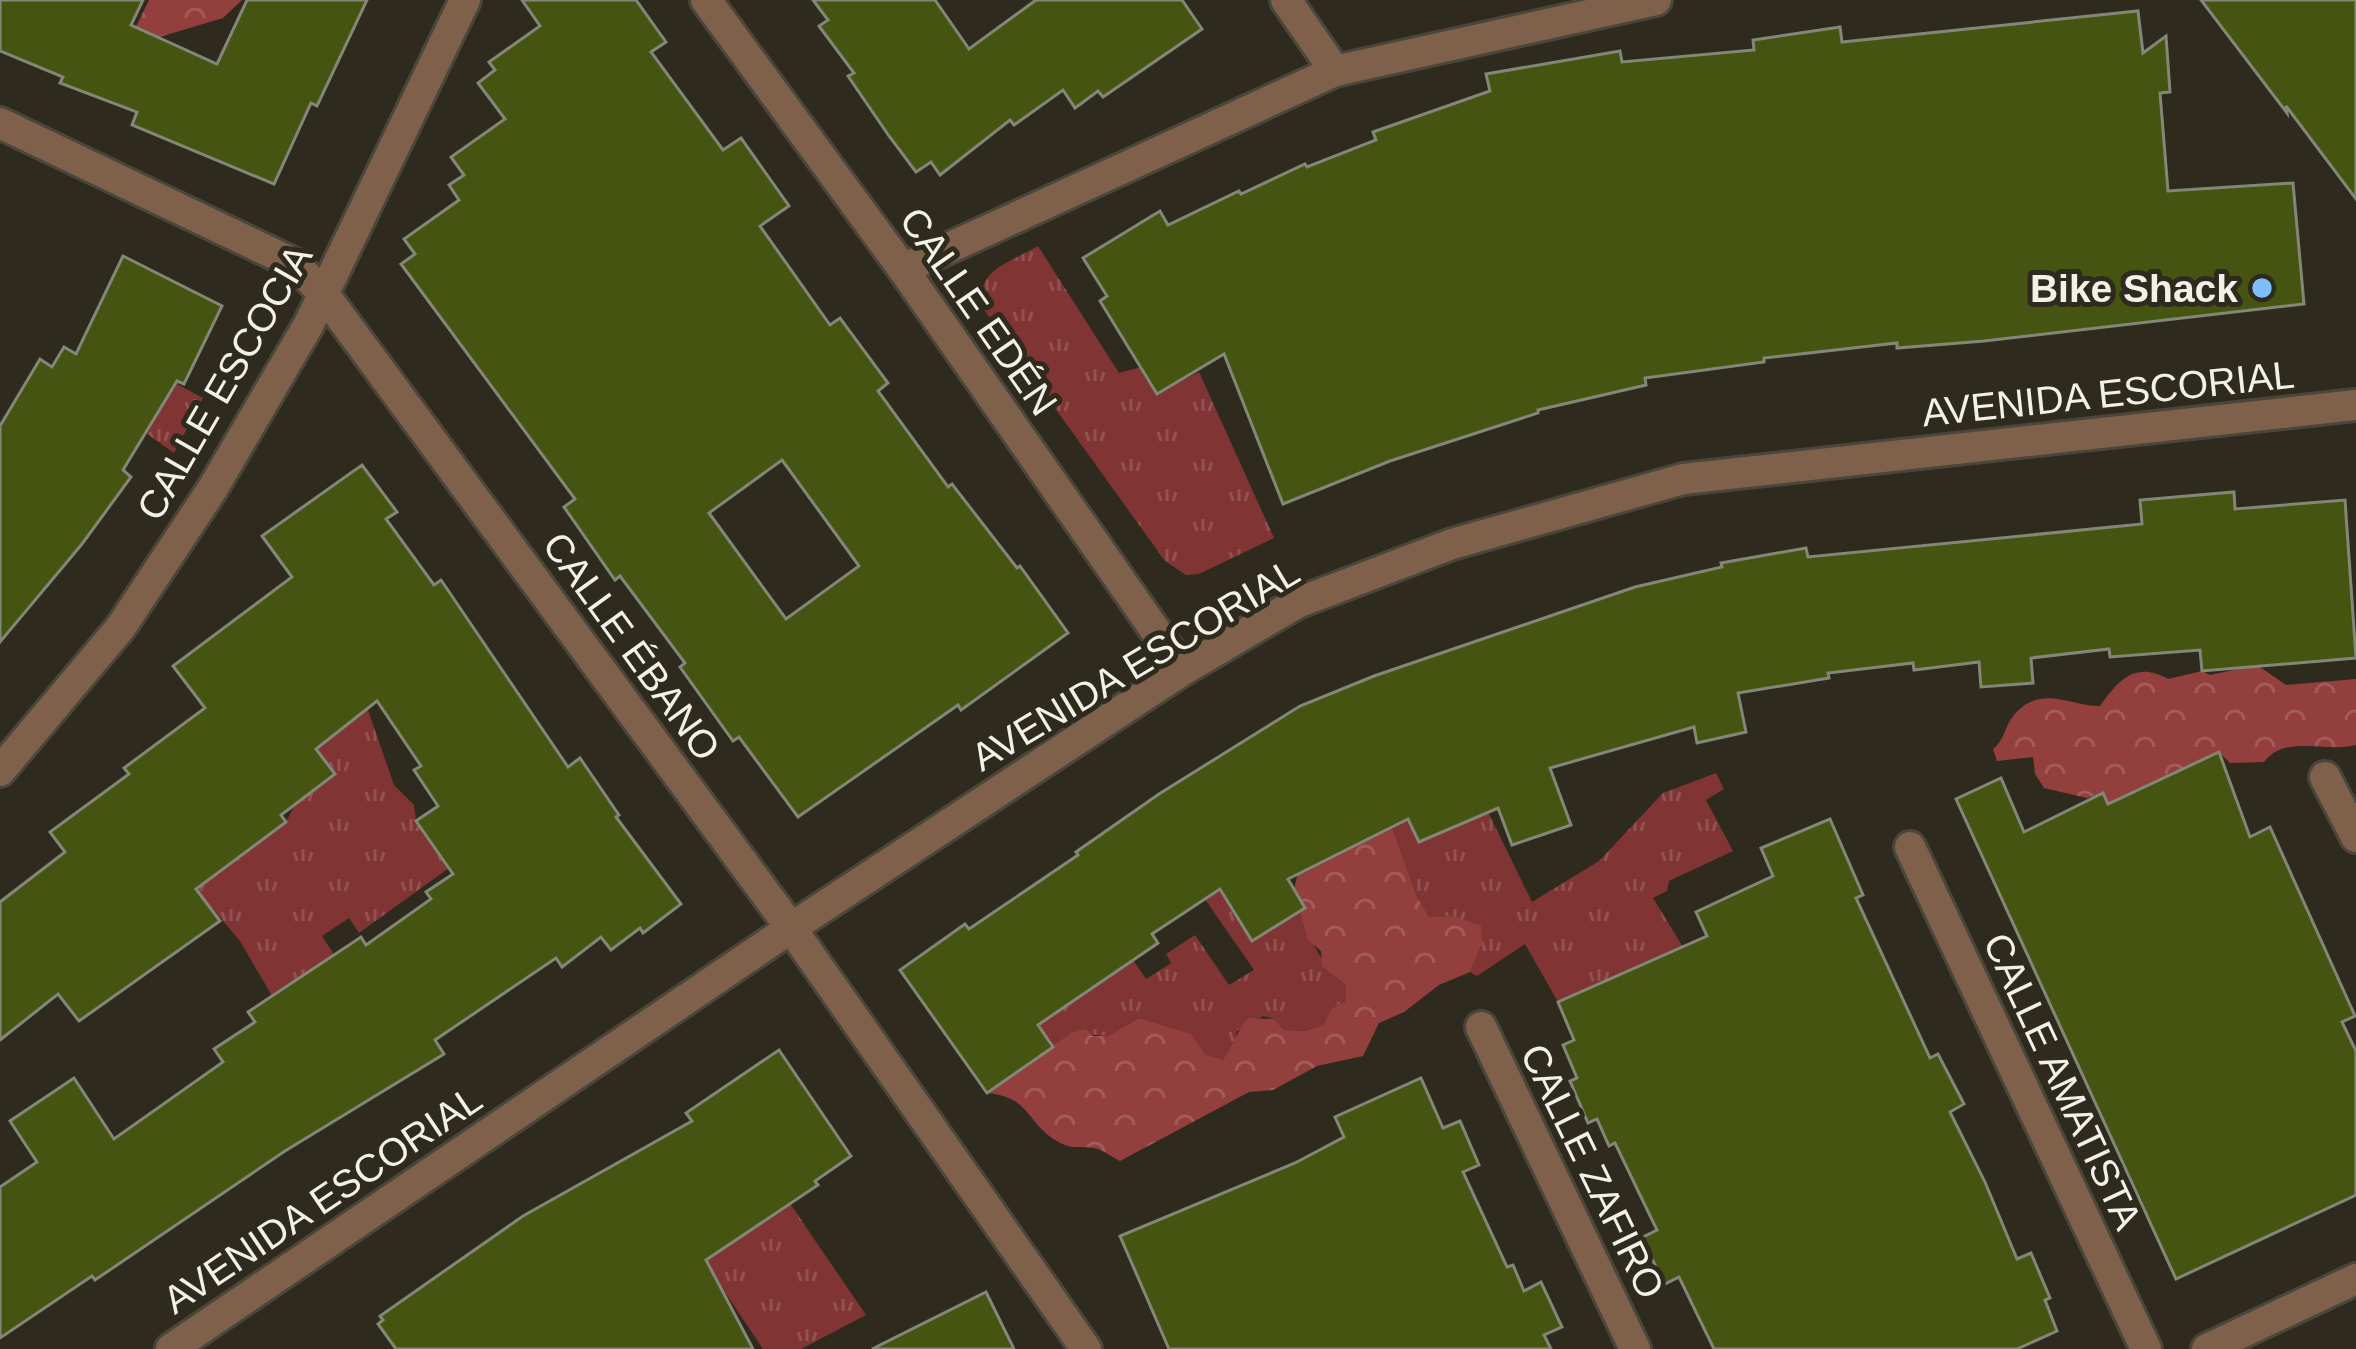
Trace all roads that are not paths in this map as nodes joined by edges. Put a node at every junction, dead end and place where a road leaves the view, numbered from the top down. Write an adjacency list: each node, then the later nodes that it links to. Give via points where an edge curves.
1 (465, 0): 8 (street, CALLE ESCOCIA)
2 (706, 0): 7 (street, CALLE EDÉN)
3 (1286, 0): 5 (street)
4 (1656, 0): 5 (street)
5 (1335, 71): 7 (street)
6 (0, 123): 8 (street, CALLE ÉBANO, via 295,264)
7 (903, 269): 10 (street, CALLE EDÉN)
8 (323, 293): 11 (street, CALLE ESCOCIA, via 213,488 134,607); 15 (street, CALLE ÉBANO)
9 (2356, 405): 10 (street, AVENIDA ESCORIAL, via 1683,479 1452,544 1297,603)
10 (1184, 670): 15 (street, AVENIDA ESCORIAL)
11 (0, 771)
12 (2325, 778): 13 (street)
13 (2354, 829)
14 (1910, 847): 21 (street, CALLE AMATISTA)
15 (791, 928): 18 (street, AVENIDA ESCORIAL); 19 (street, CALLE ÉBANO)
16 (1480, 1027): 20 (street, CALLE ZAFIRO)
17 (2356, 1279): 22 (street)
18 (170, 1349)
19 (1086, 1349)
20 (1635, 1349)
21 (2146, 1349)
22 (2207, 1349)

